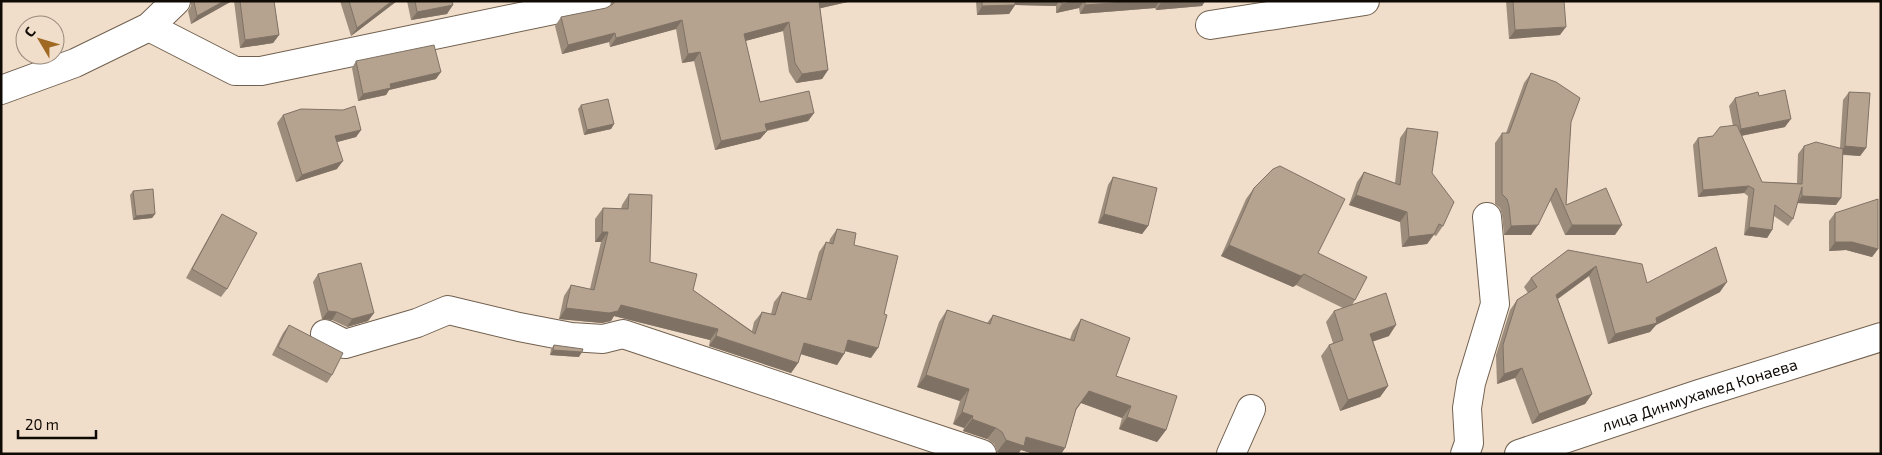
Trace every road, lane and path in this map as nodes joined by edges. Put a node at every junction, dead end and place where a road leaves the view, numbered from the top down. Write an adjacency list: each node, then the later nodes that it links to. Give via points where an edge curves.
1 (176, 1): 5 (street)
2 (598, 1): 5 (street, via 261,71 235,71)
3 (1365, 1): 4 (street)
4 (1210, 25)
5 (149, 27): 6 (street, via 75,63)
6 (1, 90)
7 (1487, 217): 13 (street, via 1495,304 1471,383 1467,408 1470,443)
8 (325, 334): 11 (street, via 345,344 417,323 448,310 571,337 603,339 623,334)
9 (1881, 337): 14 (street, лица Динмухамед Конаева)
10 (1251, 409): 12 (street)
11 (982, 454)
12 (1231, 454)
13 (1465, 454)
14 (1519, 454)

